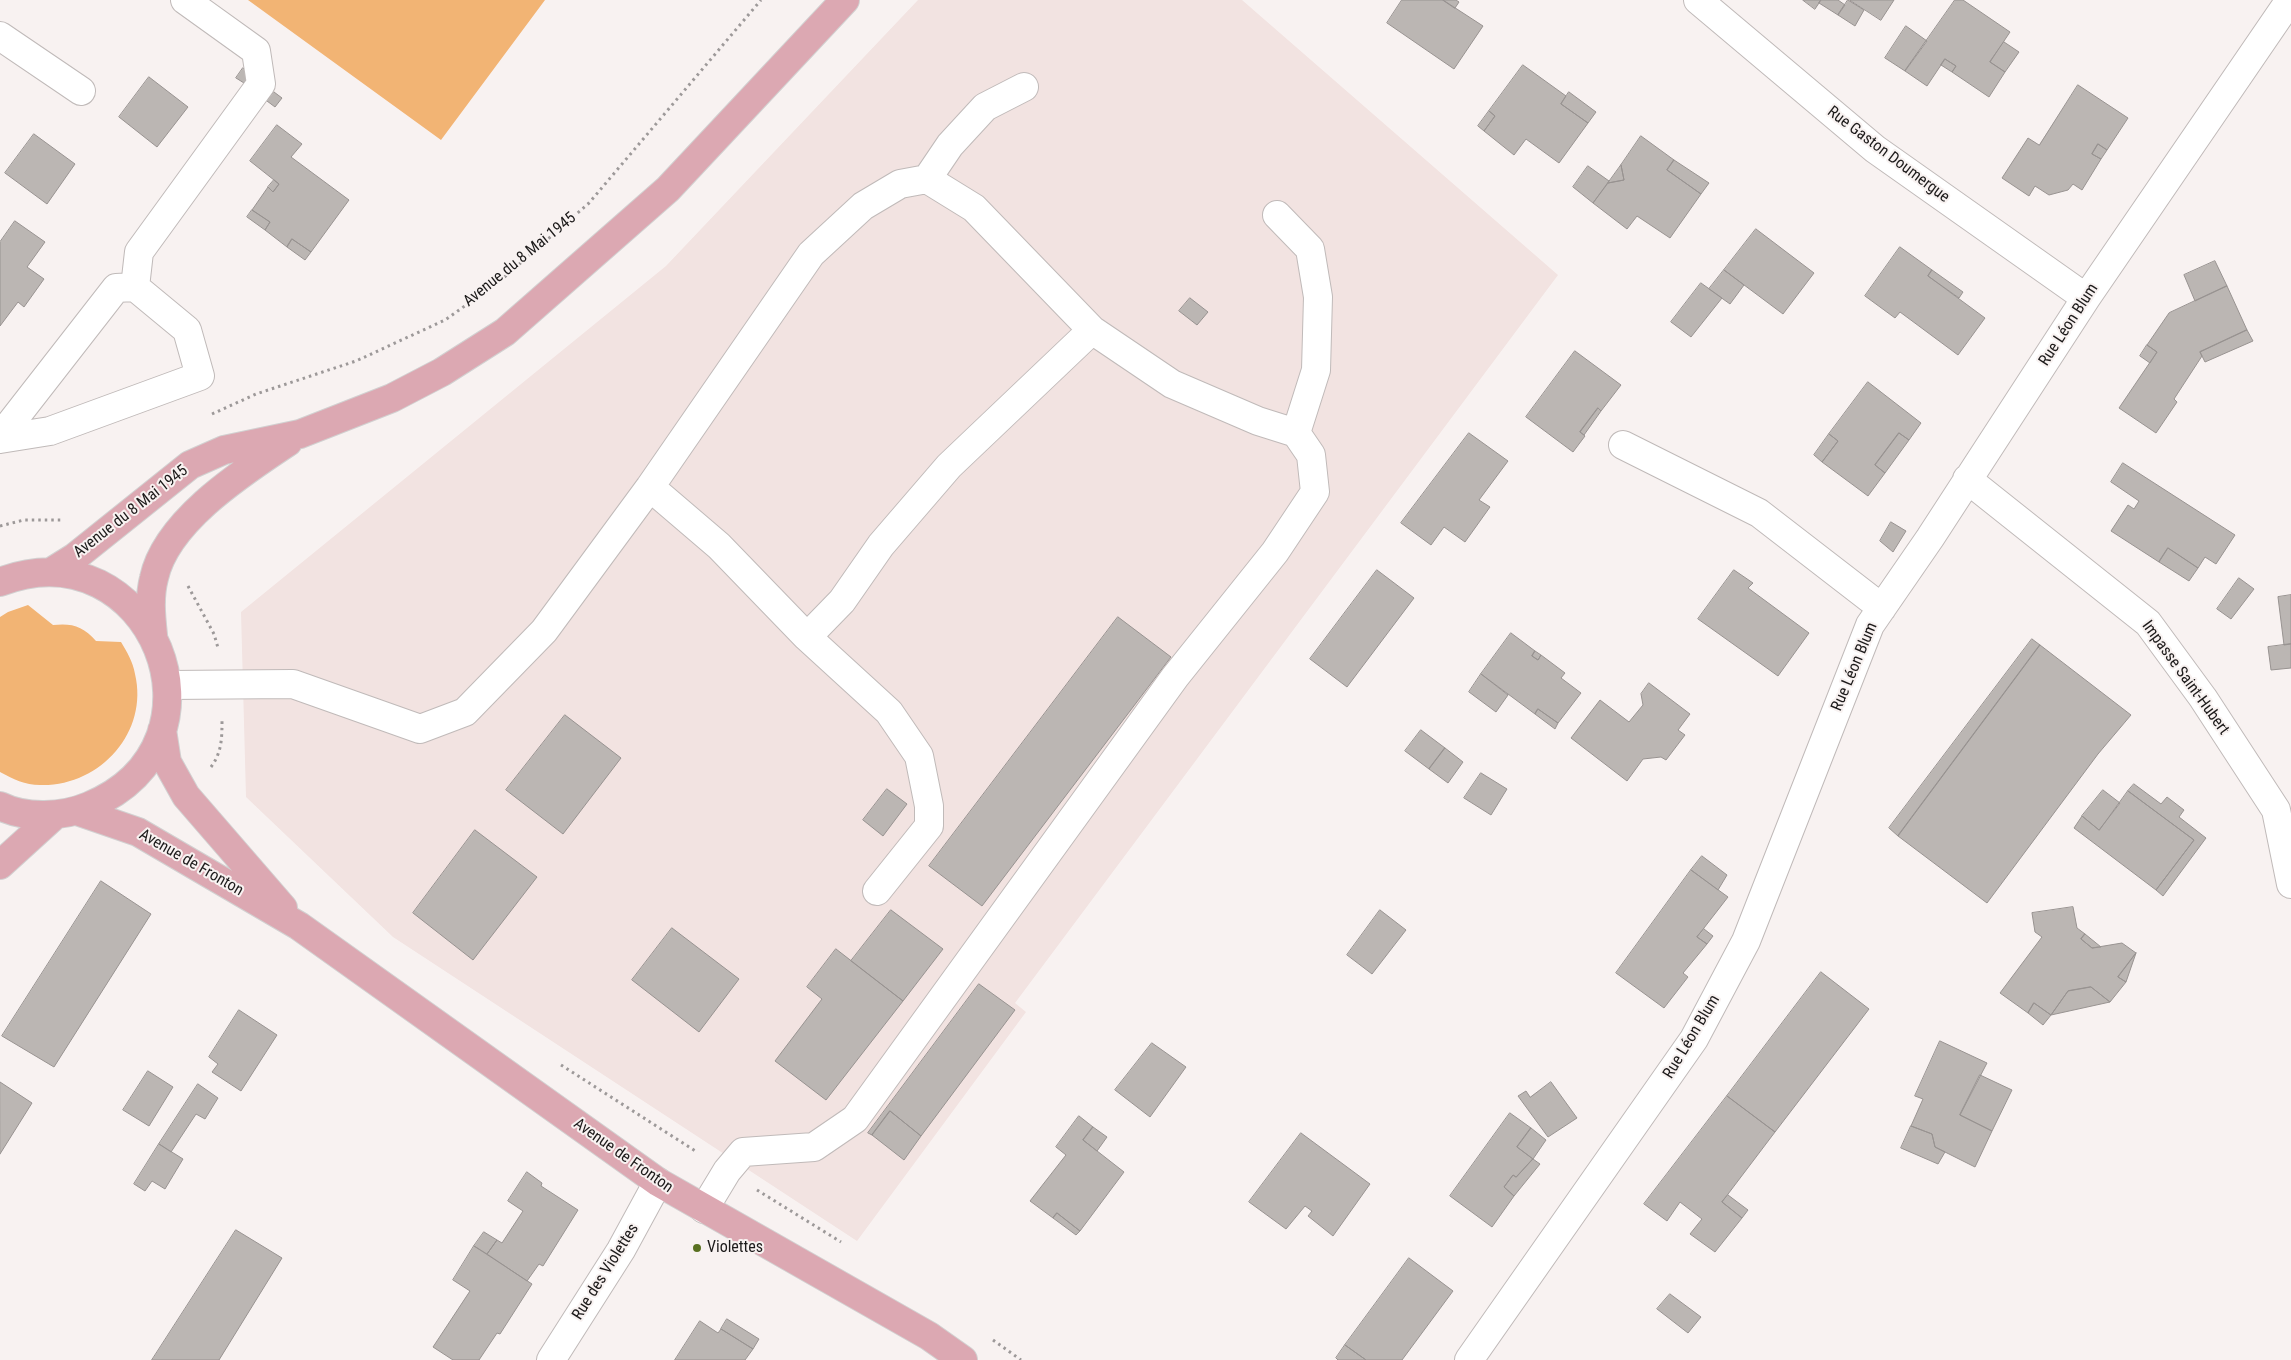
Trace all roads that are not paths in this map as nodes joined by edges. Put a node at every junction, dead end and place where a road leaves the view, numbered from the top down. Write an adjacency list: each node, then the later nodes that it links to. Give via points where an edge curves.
1 (185, 0): 10 (street, via 256,51 261,84 138,252)
2 (845, 0): 14 (main road, Avenue du 8 Mai 1945, via 668,189 506,332 442,372 392,398)
3 (1698, 0): 11 (street, Rue Gaston Doumergue, via 1875,149)
4 (2290, 0): 11 (street, Rue Léon Blum)
5 (0, 36): 7 (street)
6 (1024, 88): 8 (street, via 985,107 950,145)
7 (81, 91)
8 (927, 179): 12 (street, via 974,208); 18 (street, via 900,184 863,206 811,254)
9 (1278, 215): 13 (street, via 1310,249 1318,297 1316,370)
10 (135, 287): 15 (street, via 116,288); 15 (street, via 187,330 200,376 50,431)
11 (2086, 298): 17 (street, Rue Léon Blum)
12 (1092, 330): 13 (street, via 1172,384 1258,421); 23 (street, via 949,466 881,545 842,601)
13 (1296, 433): 33 (street, via 1312,455 1316,492 1275,552 1175,677 854,1119 814,1147 743,1152)
14 (300, 434): 19 (main road, Avenue du 8 Mai 1945, via 224,450 190,465); 22 (main road, Avenue du 8 Mai 1945, via 222,488 189,518 167,547 154,576 151,602)
15 (0, 438)
16 (1623, 445): 21 (street, via 1759,513)
17 (1967, 479): 21 (street, Rue Léon Blum); 29 (street, Impasse Saint-Hubert, via 2148,623 2203,698 2276,810)
18 (650, 487): 23 (street, via 719,546); 24 (street, via 544,631 465,712 420,729 293,684)
19 (51, 572): 20 (main road, Avenue du 8 Mai 1945, via 31,573); 22 (main road, Avenue du 8 Mai 1945, via 81,577 110,590 134,610)
20 (0, 582)
21 (1882, 608): 36 (street, Rue Léon Blum, via 1870,625 1746,941 1694,1039)
22 (153, 635): 24 (main road, Avenue du 8 Mai 1945, via 163,659)
23 (807, 637): 30 (street, via 889,712 919,756 929,806 929,826)
24 (168, 685): 25 (main road, Avenue du 8 Mai 1945)
25 (162, 730): 27 (main road, Avenue du 8 Mai 1945, via 149,758 130,781 105,799); 31 (main road, Avenue de Fronton, via 167,762 186,796)
26 (0, 806): 27 (main road, Avenue du 8 Mai 1945, via 29,813)
27 (66, 813): 28 (main road, Avenue du 8 Mai 1945); 31 (main road, Avenue de Fronton, via 138,832)
28 (0, 865)
29 (2291, 884)
30 (877, 891)
31 (299, 926): 32 (main road, Avenue de Fronton)
32 (658, 1182): 33 (main road, Avenue de Fronton); 34 (street, Rue des Violettes, via 621,1250)
33 (704, 1209): 35 (main road, Avenue de Fronton, via 929,1336)
34 (551, 1360)
35 (963, 1360)
36 (1469, 1360)

